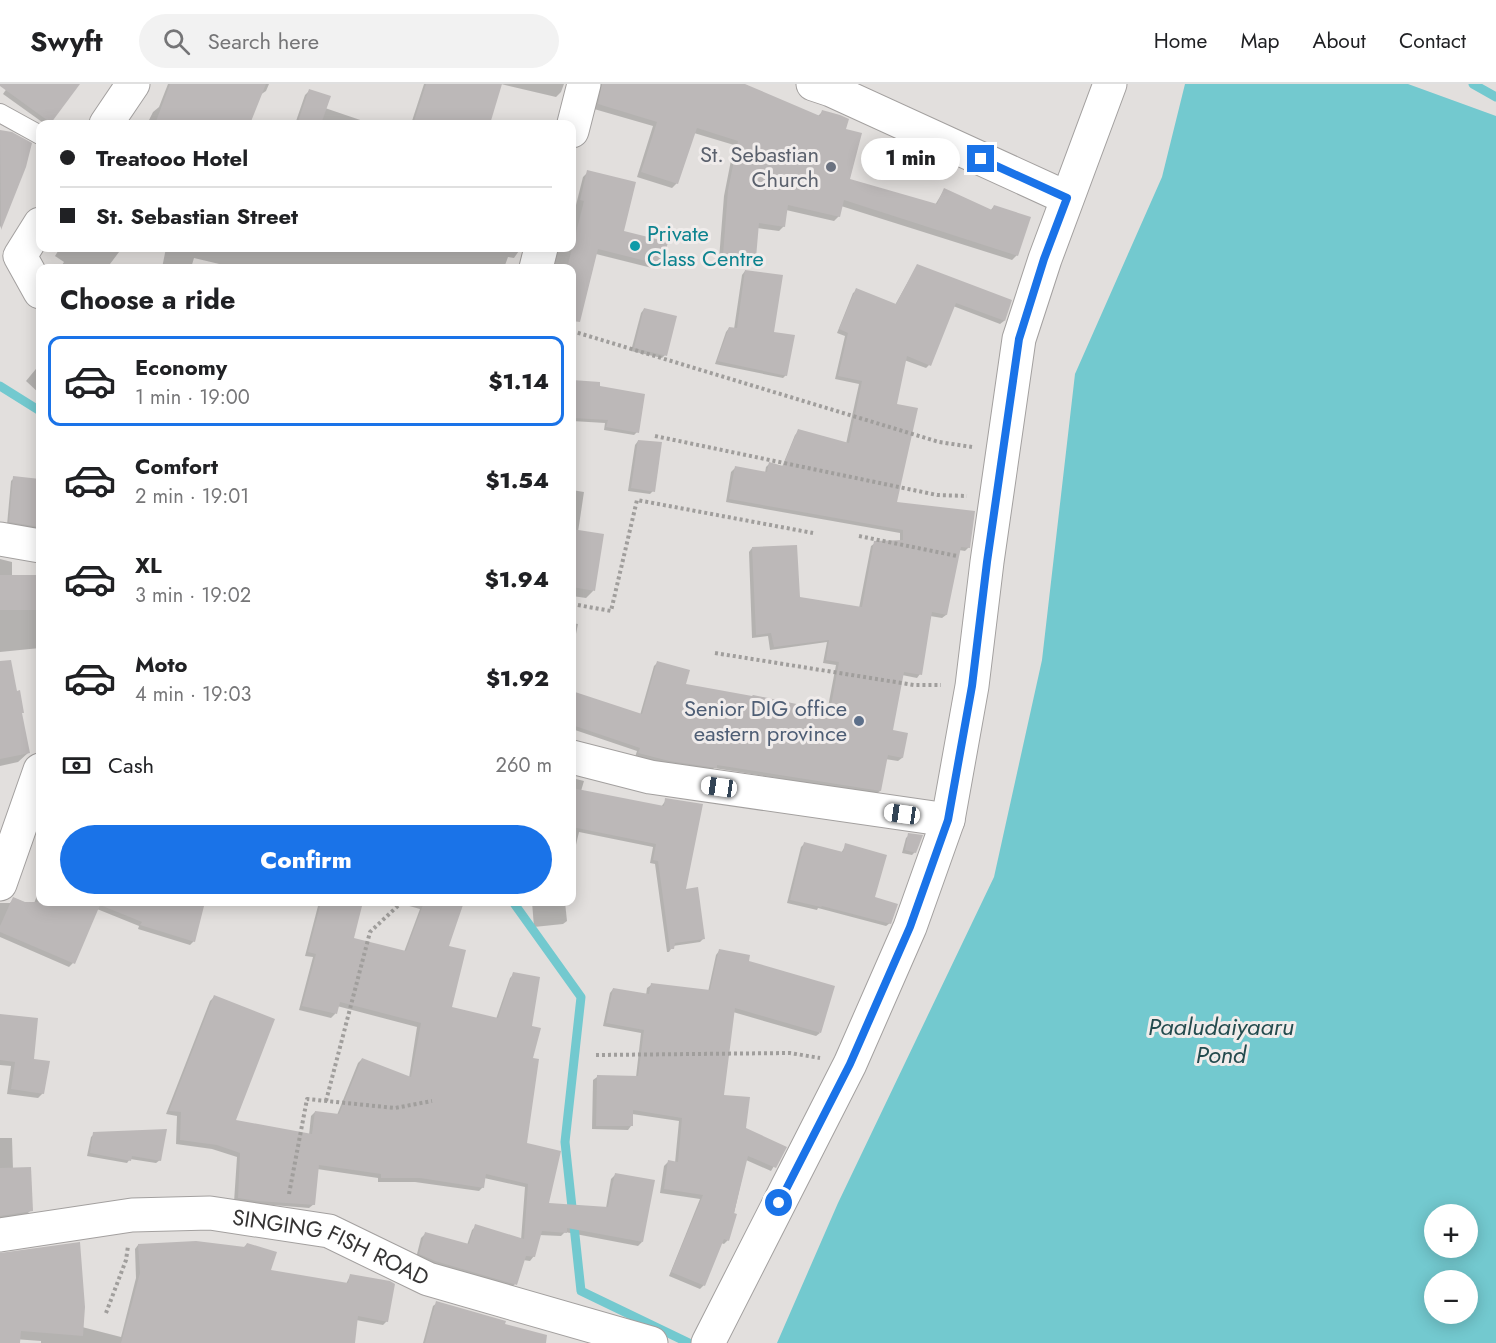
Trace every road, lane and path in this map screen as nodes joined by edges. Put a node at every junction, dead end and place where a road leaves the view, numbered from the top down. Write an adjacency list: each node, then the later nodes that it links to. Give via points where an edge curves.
1 (134, 84): 6 (street)
2 (584, 84): 7 (street)
3 (813, 84): 9 (street)
4 (1110, 84): 9 (street)
5 (0, 113): 8 (lane)
6 (109, 120)
7 (575, 120)
8 (36, 133)
9 (1067, 198): 15 (street, via 1019,339)
10 (36, 228): 11 (street)
11 (10, 254): 12 (street)
12 (36, 287)
13 (576, 332): 15 (path, via 939,442)
14 (655, 436): 16 (path, via 937,495)
15 (1002, 452): 16 (street)
16 (998, 498): 21 (street)
17 (813, 533): 22 (path, via 638,500 611,611)
18 (859, 536): 21 (path)
19 (0, 539): 20 (street)
20 (36, 545)
21 (987, 562): 24 (street)
22 (576, 605)
23 (715, 653): 24 (path, via 914,685)
24 (972, 686): 27 (street)
25 (576, 758): 27 (street, via 650,777)
26 (36, 781): 28 (street)
27 (948, 820): 31 (street, via 910,927)
28 (0, 884)
29 (398, 906): 32 (path, via 370,932)
30 (596, 1055): 31 (path, via 790,1053)
31 (850, 1064): 39 (street)
32 (326, 1101): 33 (path, via 395,1108); 35 (path, via 307,1099)
33 (432, 1101)
34 (132, 1215): 35 (street, SINGING FISH ROAD, via 210,1213); 36 (street, SINGING FISH ROAD); 37 (path, via 126,1260)
35 (282, 1224): 38 (street, SINGING FISH ROAD, via 329,1231 428,1280)
36 (0, 1235)
37 (106, 1314)
38 (651, 1343)
39 (708, 1343)

